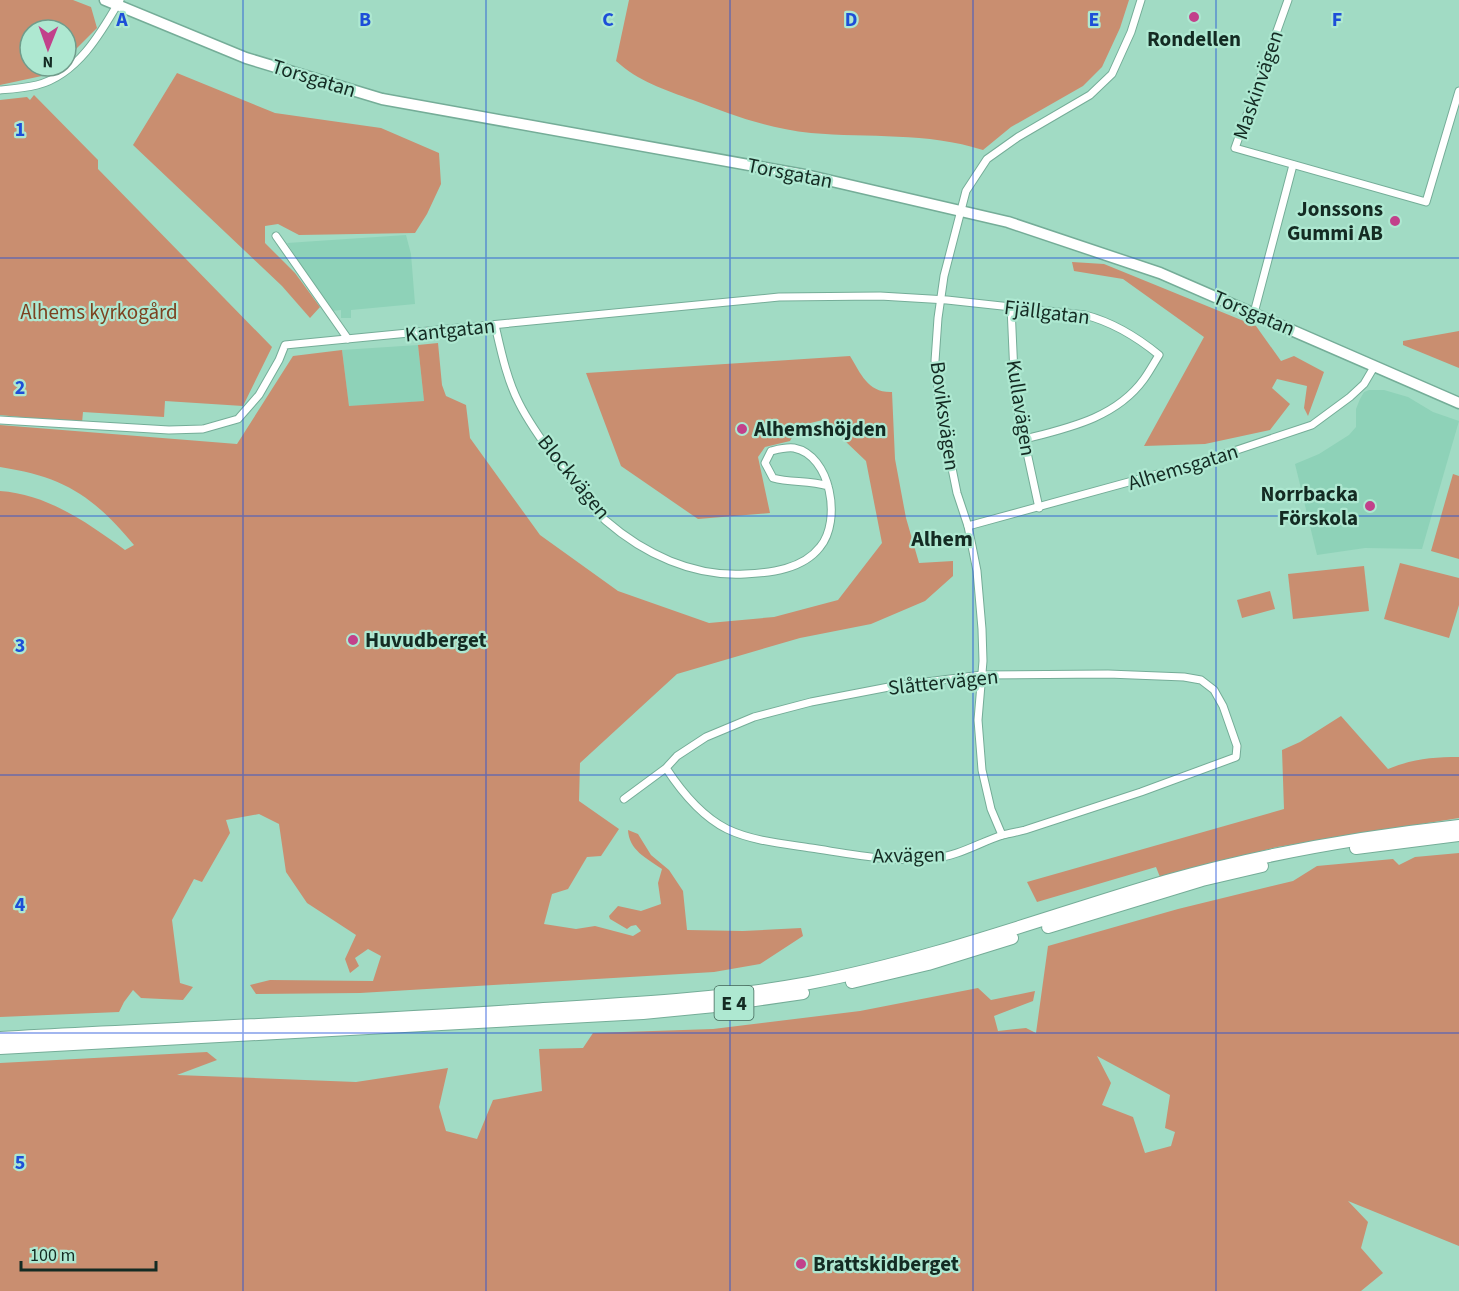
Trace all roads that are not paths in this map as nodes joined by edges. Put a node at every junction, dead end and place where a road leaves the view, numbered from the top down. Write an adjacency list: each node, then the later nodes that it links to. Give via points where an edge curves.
1 (105, 0): 4 (main road, Torsgatan)
2 (1141, 0): 8 (street, Boviksvägen, via 1112,74 1090,95 987,159 966,191)
3 (1288, 0): 7 (street, Maskinvägen, via 1235,148)
4 (118, 3): 5 (street, via 71,68 39,85); 8 (main road, Torsgatan, via 246,58 382,99 810,176)
5 (0, 90)
6 (1459, 91): 7 (street, Maskinvägen, via 1426,202)
7 (1293, 165): 12 (street)
8 (961, 211): 10 (street, Boviksvägen); 12 (main road, Torsgatan, via 1008,222 1160,273)
9 (276, 237): 14 (street)
10 (941, 300): 11 (street, Fjällgatan); 13 (street, Kantgatan, via 778,297); 21 (street, Boviksvägen, via 935,361 941,414)
11 (1011, 308): 18 (street, Kullavägen, via 1015,397); 18 (street, Fjällgatan, via 1099,319 1158,355 1143,381 1103,415)
12 (1254, 313): 15 (main road, Torsgatan)
13 (495, 325): 14 (street, Kantgatan); 19 (street, Blockvägen, via 518,402 542,441 604,519 669,561 736,575 769,573 806,559 820,547 830,529)
14 (348, 339): 17 (street, Kantgatan, via 285,345 258,395 238,419 203,429)
15 (1374, 367): 16 (main road, Torsgatan); 20 (street, Alhemsgatan, via 1364,384 1312,425 1198,463)
16 (1459, 403)
17 (0, 420)
18 (1025, 439): 20 (street, Kullavägen)
19 (828, 486): 19 (street, Blockvägen, via 819,466 795,448 771,451 765,463 773,478)
20 (1040, 508): 21 (street, Alhemsgatan)
21 (968, 526): 22 (street, Boviksvägen, via 980,598)
22 (982, 675): 23 (street, Slåttervägen, via 1108,674 1200,680 1214,690 1223,706 1237,746); 24 (street, Slåttervägen, via 894,686 754,717 706,737); 27 (street, Boviksvägen, via 978,720 982,770)
23 (1236, 757): 27 (street, Axvägen, via 1141,792)
24 (666, 768): 25 (street, Slåttervägen); 27 (street, Axvägen, via 710,818 727,829 783,844 900,859 934,858 959,853)
25 (624, 799)
26 (1459, 825): 29 (highway, E 4, via 1238,862 930,954 862,972 760,991 622,1005)
27 (1002, 835)
28 (1459, 835): 30 (highway, E 4, via 1357,848 1202,880 928,964 767,999 643,1013)
29 (0, 1038)
30 (0, 1048)

